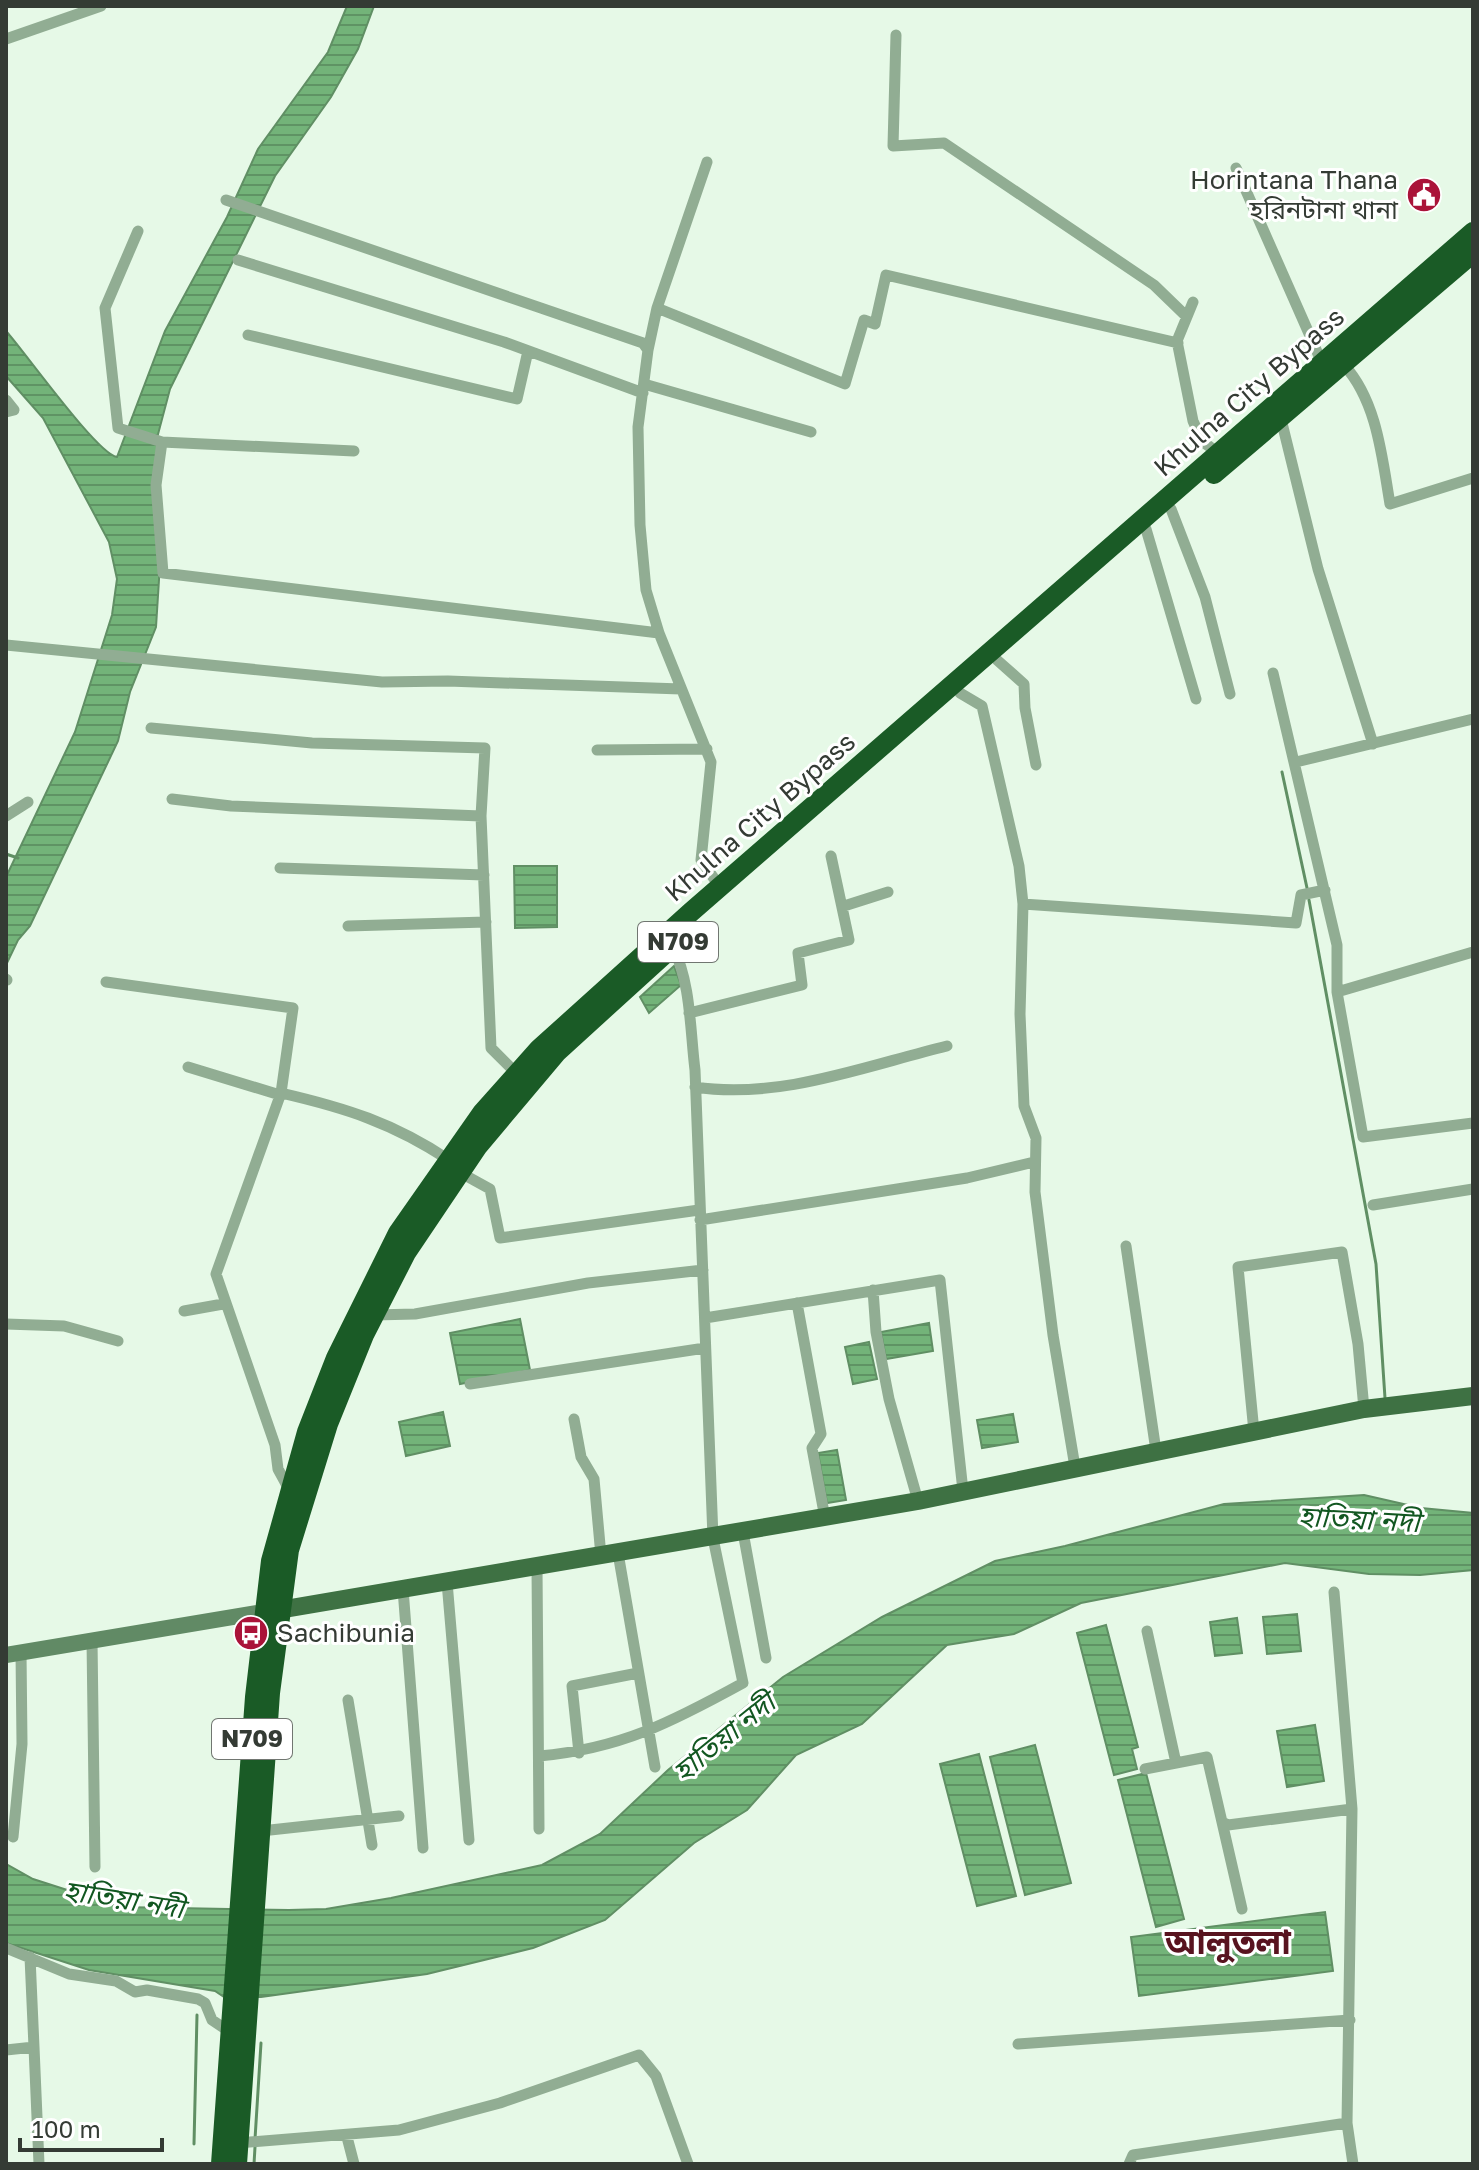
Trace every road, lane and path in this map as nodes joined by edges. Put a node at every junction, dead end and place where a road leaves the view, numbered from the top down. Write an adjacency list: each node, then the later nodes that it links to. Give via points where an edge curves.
1 (101, 6): 3 (street)
2 (896, 35): 13 (street, via 893,146 944,143 1154,285)
3 (6, 39)
4 (707, 162): 12 (street)
5 (1236, 168): 18 (street)
6 (229, 201): 16 (street, via 627,335)
7 (138, 231): 25 (street, via 105,308 118,428)
8 (1473, 232): 18 (highway, Khulna City Bypass / N709)
9 (1473, 253): 19 (highway, Khulna City Bypass / N709)
10 (238, 260): 17 (street)
11 (1193, 302): 13 (street)
12 (657, 308): 15 (street, via 845,384 864,320 875,324 886,275); 16 (street)
13 (1186, 316): 15 (street)
14 (248, 335): 17 (street, via 517,399)
15 (1178, 343): 27 (street, via 1193,421 1202,441)
16 (648, 350): 20 (street)
17 (528, 351): 20 (street)
18 (1322, 363): 27 (highway, Khulna City Bypass / N709)
19 (1344, 365): 23 (highway, Khulna City Bypass / N709); 28 (street, via 1369,406 1390,504)
20 (644, 388): 24 (street); 31 (street, via 638,427 640,525 646,590)
21 (6, 400): 22 (street, via 14,410)
22 (6, 412)
23 (1281, 419): 29 (highway, Khulna City Bypass / N709); 41 (street, via 1318,569)
24 (811, 432)
25 (160, 442): 26 (street); 31 (street, via 156,485 163,573)
26 (354, 451)
27 (1218, 453): 53 (highway, Khulna City Bypass / N709)
28 (1473, 478)
29 (1171, 509): 30 (highway, Khulna City Bypass / N709); 37 (street, via 1205,597)
30 (1146, 529): 33 (highway, Khulna City Bypass / N709); 38 (street)
31 (659, 633): 35 (street)
32 (6, 645): 35 (street, via 382,682)
33 (997, 660): 36 (highway, Khulna City Bypass / N709); 45 (street, via 1024,684)
34 (1273, 673): 44 (street)
35 (681, 689): 42 (street)
36 (960, 693): 56 (street, via 982,706); 60 (highway, Khulna City Bypass / N709)
37 (1230, 694)
38 (1196, 699)
39 (1473, 719): 41 (street)
40 (151, 728): 49 (street, via 312,743 485,748)
41 (1373, 744): 44 (street)
42 (707, 749): 43 (street); 53 (street, via 711,772 701,860)
43 (597, 750)
44 (1296, 762): 54 (street)
45 (1036, 765)
46 (172, 799): 49 (street)
47 (28, 802): 48 (street)
48 (6, 816)
49 (481, 816): 52 (street)
50 (831, 856): 57 (street)
51 (280, 868): 52 (street)
52 (484, 875): 58 (street)
53 (720, 887): 67 (highway, Khulna City Bypass / N709)
54 (1325, 890): 56 (street, via 1301,895 1296,923); 63 (street, via 1337,945)
55 (888, 892): 57 (street)
56 (1023, 904): 71 (street, via 1020,1014 1024,1106 1036,1138)
57 (844, 906): 64 (street, via 851,937 798,953 802,985)
58 (486, 922): 59 (street); 67 (street, via 491,1048)
59 (348, 926)
60 (673, 947): 64 (street); 72 (highway, Khulna City Bypass / N709, via 557,1052)
61 (1473, 952): 63 (street)
62 (106, 982): 69 (street, via 293,1008)
63 (1337, 992): 70 (street, via 1363,1137)
64 (689, 1013): 68 (street)
65 (947, 1046): 68 (street, via 791,1085 732,1092)
66 (188, 1067): 69 (street)
67 (517, 1074): 72 (highway, Khulna City Bypass / N709)
68 (695, 1087): 75 (street)
69 (281, 1094): 72 (street, via 383,1121); 80 (street, via 216,1266)
70 (1473, 1123)
71 (1034, 1162): 75 (street, via 801,1206); 93 (street, via 1053,1335)
72 (455, 1166): 75 (street, via 490,1189 500,1238); 82 (highway, Khulna City Bypass / N709); 94 (highway, Khulna City Bypass / N709, via 398,1233 336,1358)
73 (1473, 1189): 74 (street)
74 (1373, 1205)
75 (699, 1215): 77 (street)
76 (1126, 1246): 92 (street)
77 (703, 1270): 82 (street, via 588,1283 415,1314); 83 (street)
78 (873, 1290): 79 (street); 95 (street, via 940,1280); 96 (street, via 889,1399)
79 (797, 1303): 83 (street); 97 (street, via 821,1434 812,1448)
80 (223, 1304): 81 (street); 94 (street, via 236,1328 278,1469)
81 (184, 1311)
82 (374, 1315): 105 (highway, Khulna City Bypass / N709, via 328,1424)
83 (705, 1318): 86 (street)
84 (6, 1324): 85 (street, via 64,1326)
85 (118, 1341)
86 (705, 1348): 87 (street); 99 (street)
87 (470, 1384)
88 (1473, 1396): 89 (main road)
89 (1364, 1409): 91 (main road); 91 (street, via 1342,1252 1238,1267)
90 (574, 1419): 100 (street, via 581,1457 594,1479)
91 (1254, 1432): 92 (main road)
92 (1156, 1451): 93 (main road)
93 (1075, 1467): 95 (main road)
94 (290, 1491): 105 (highway, Khulna City Bypass / N709, via 271,1561)
95 (963, 1491): 96 (main road)
96 (918, 1501): 97 (main road)
97 (825, 1518): 98 (main road)
98 (743, 1532): 99 (main road); 109 (street)
99 (713, 1538): 100 (main road); 112 (street, via 743,1683)
100 (609, 1555): 101 (main road); 110 (street)
101 (537, 1567): 102 (main road); 114 (street)
102 (447, 1582): 103 (main road); 125 (street)
103 (403, 1589): 105 (main road); 127 (street)
104 (1334, 1592): 118 (street)
105 (272, 1611): 107 (street); 123 (highway, Khulna City Bypass / N709); 128 (highway, Khulna City Bypass / N709)
106 (1147, 1631): 115 (street)
107 (92, 1640): 108 (street); 129 (street)
108 (14, 1653): 124 (street, via 22,1744)
109 (766, 1658)
110 (638, 1673): 112 (street); 113 (street, via 572,1686)
111 (348, 1700): 120 (street)
112 (648, 1733): 113 (street); 116 (street)
113 (579, 1753): 114 (street)
114 (539, 1756): 122 (street)
115 (1176, 1763): 117 (street); 121 (street, via 1207,1757)
116 (655, 1767)
117 (1145, 1769)
118 (1352, 1809): 121 (street); 133 (street)
119 (399, 1816): 120 (street)
120 (368, 1821): 123 (street); 126 (street)
121 (1222, 1822): 130 (street)
122 (539, 1829)
123 (261, 1831): 128 (highway, Khulna City Bypass / N709)
124 (13, 1837)
125 (469, 1840)
126 (372, 1845)
127 (423, 1848)
128 (251, 1865): 134 (highway, N709)
129 (95, 1867)
130 (1242, 1909)
131 (6, 1948): 132 (street)
132 (30, 1957): 134 (street, via 69,1974 116,1981 135,1992 198,1999 212,2020); 136 (street)
133 (1350, 2020): 135 (street); 138 (street)
134 (237, 2030): 140 (highway, N709); 142 (highway, N709)
135 (1018, 2044)
136 (34, 2047): 137 (street); 141 (street)
137 (6, 2050)
138 (1347, 2123): 145 (street, via 1133,2155); 146 (street)
139 (347, 2137): 140 (street); 143 (street); 144 (street, via 399,2130 500,2103 639,2055 656,2076)
140 (237, 2154)
141 (39, 2164)
142 (221, 2164)
143 (354, 2164)
144 (688, 2164)
145 (1129, 2164)
146 (1353, 2164)

